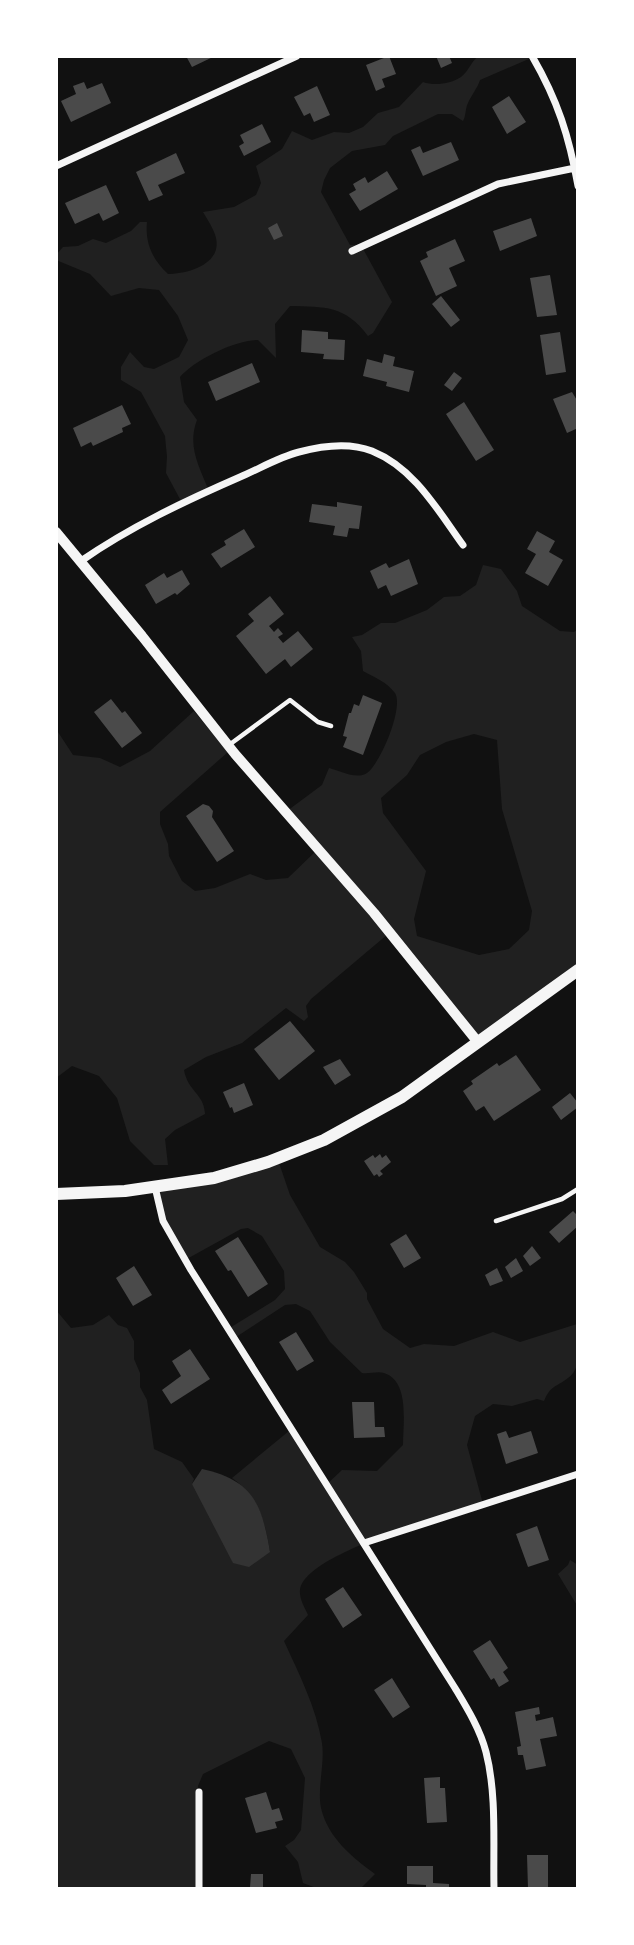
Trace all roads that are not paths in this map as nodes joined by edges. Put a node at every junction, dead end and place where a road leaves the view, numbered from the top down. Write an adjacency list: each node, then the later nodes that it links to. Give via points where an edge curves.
1 (297, 56): 3 (street)
2 (532, 56): 4 (street, via 564,122)
3 (56, 166)
4 (575, 168): 5 (street); 6 (street, via 498,184)
5 (578, 186)
6 (352, 251)
7 (56, 532): 9 (street)
8 (463, 545): 9 (street, via 421,487 395,463 370,450 344,445 296,452 182,503)
9 (81, 561): 11 (street)
10 (331, 726): 11 (lane, via 318,722 290,700)
11 (228, 746): 13 (street, via 374,913)
12 (578, 970): 13 (main road)
13 (477, 1041): 14 (main road, via 402,1097 324,1140 215,1178)
14 (155, 1187): 16 (main road); 19 (street, via 163,1221 185,1260)
15 (578, 1189): 17 (lane, via 562,1199)
16 (56, 1194)
17 (496, 1220)
18 (578, 1474): 19 (street)
19 (364, 1543): 22 (street, via 479,1731 490,1780)
20 (199, 1791): 21 (street)
21 (199, 1889)
22 (494, 1889)

